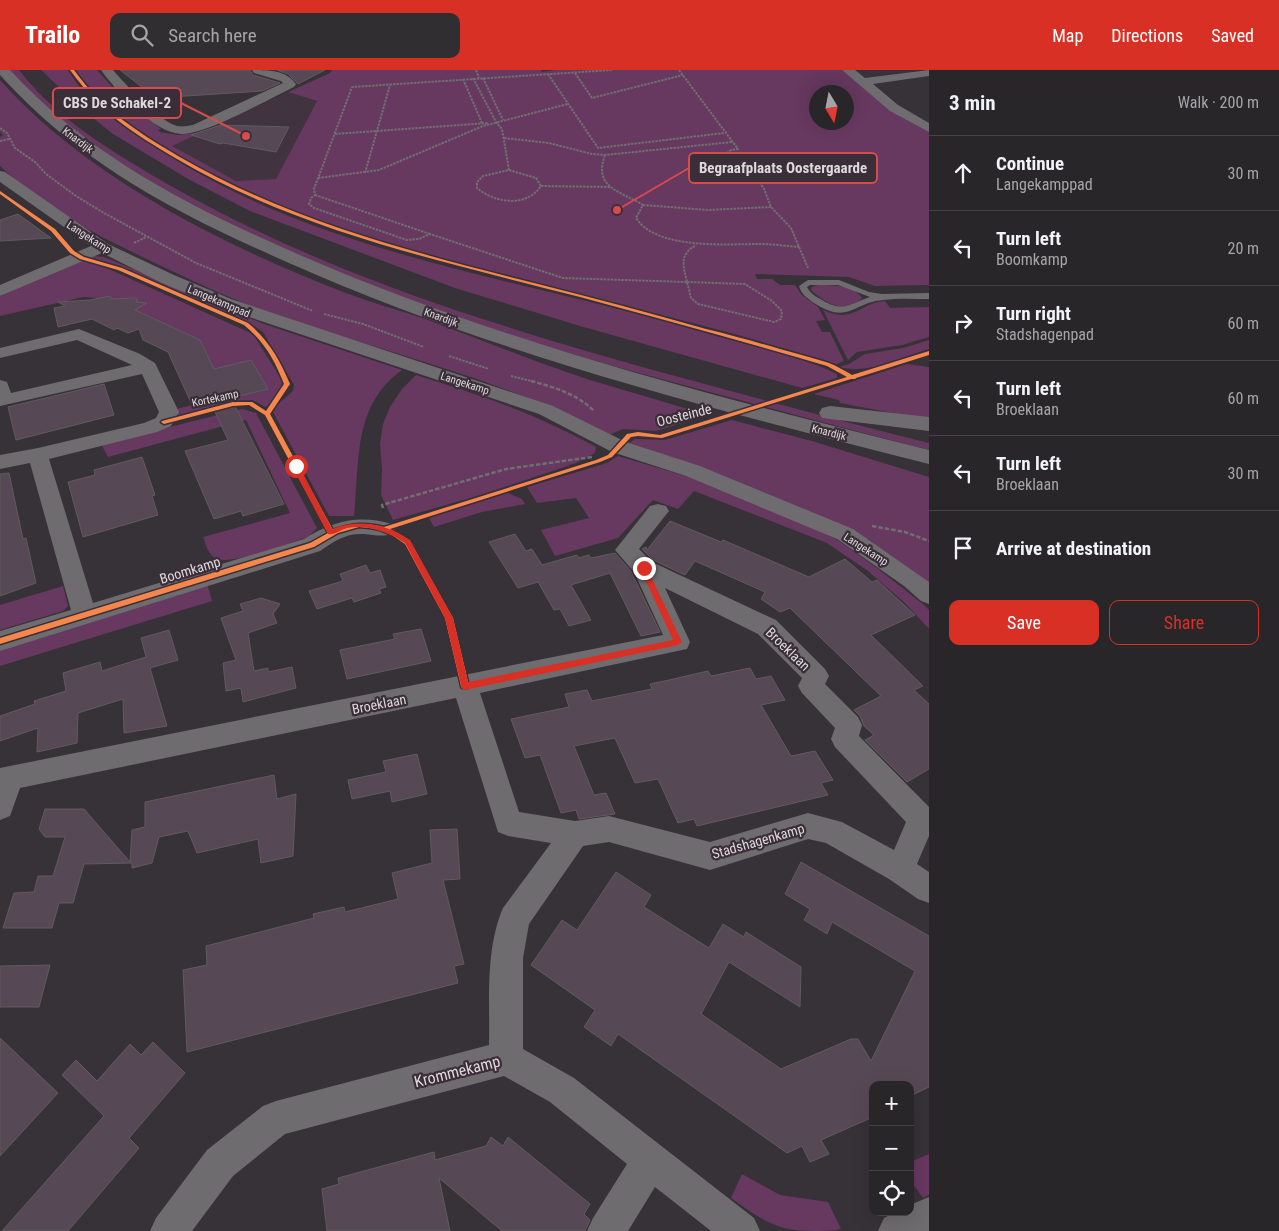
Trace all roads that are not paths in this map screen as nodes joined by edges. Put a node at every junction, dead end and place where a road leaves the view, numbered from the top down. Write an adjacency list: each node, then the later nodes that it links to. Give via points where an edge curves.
1 (3, 70): 17 (main road, Knardijk, via 57,124 102,158 195,213 300,262 382,296 530,348 731,406)
2 (108, 70): 3 (street, via 130,96 171,129 182,131 196,129 290,84 285,78)
3 (258, 70)
4 (848, 70): 6 (street)
5 (929, 72): 6 (street)
6 (863, 82): 7 (street, via 894,108)
7 (929, 128)
8 (0, 175): 10 (street, Langekamp)
9 (206, 201): 17 (main road, Knardijk, via 293,243 400,286 509,324 684,374)
10 (102, 246): 11 (street); 28 (street, Langekamp, via 226,304 546,410 613,444 693,471 845,534)
11 (0, 292)
12 (929, 296): 13 (lane)
13 (882, 297): 13 (lane, via 842,283 804,284 804,290 834,310 848,310)
14 (0, 353): 15 (street, via 79,334)
15 (148, 367): 16 (street, via 3,401); 21 (street, via 169,412 164,422)
16 (0, 386)
17 (762, 405): 18 (main road, Knardijk); 18 (main road, Knardijk, via 791,403)
18 (826, 421): 19 (main road); 20 (main road, Knardijk); 22 (main road, Knardijk); 24 (main road)
19 (929, 424)
20 (929, 437)
21 (38, 455): 23 (street); 29 (street)
22 (929, 457)
23 (0, 462)
24 (929, 471)
25 (658, 511): 27 (street, Broeklaan, via 626,550)
26 (389, 527): 29 (street, Boomkamp, via 346,526 312,545)
27 (644, 568): 31 (street, Broeklaan, via 678,642); 35 (street, Broeklaan, via 767,627 816,676 811,686 849,725 845,739 922,819)
28 (929, 595)
29 (84, 615): 30 (street, Boomkamp)
30 (0, 641)
31 (465, 686): 32 (street, Broeklaan); 34 (street, Stadshagenkamp, via 508,823)
32 (5, 780): 33 (street)
33 (0, 807)
34 (575, 834): 35 (street, Stadshagenkamp, via 609,830 710,856 808,826 832,831); 37 (street, via 514,919 507,958)
35 (900, 869): 36 (street, Stadshagenkamp)
36 (929, 889)
37 (506, 1058): 38 (street, Krommekamp, via 562,1090); 40 (street, Krommekamp, via 276,1119 220,1163)
38 (650, 1161): 41 (street); 42 (street, Krommekamp)
39 (929, 1216): 43 (street)
40 (169, 1231)
41 (606, 1231)
42 (741, 1231)
43 (897, 1231)

